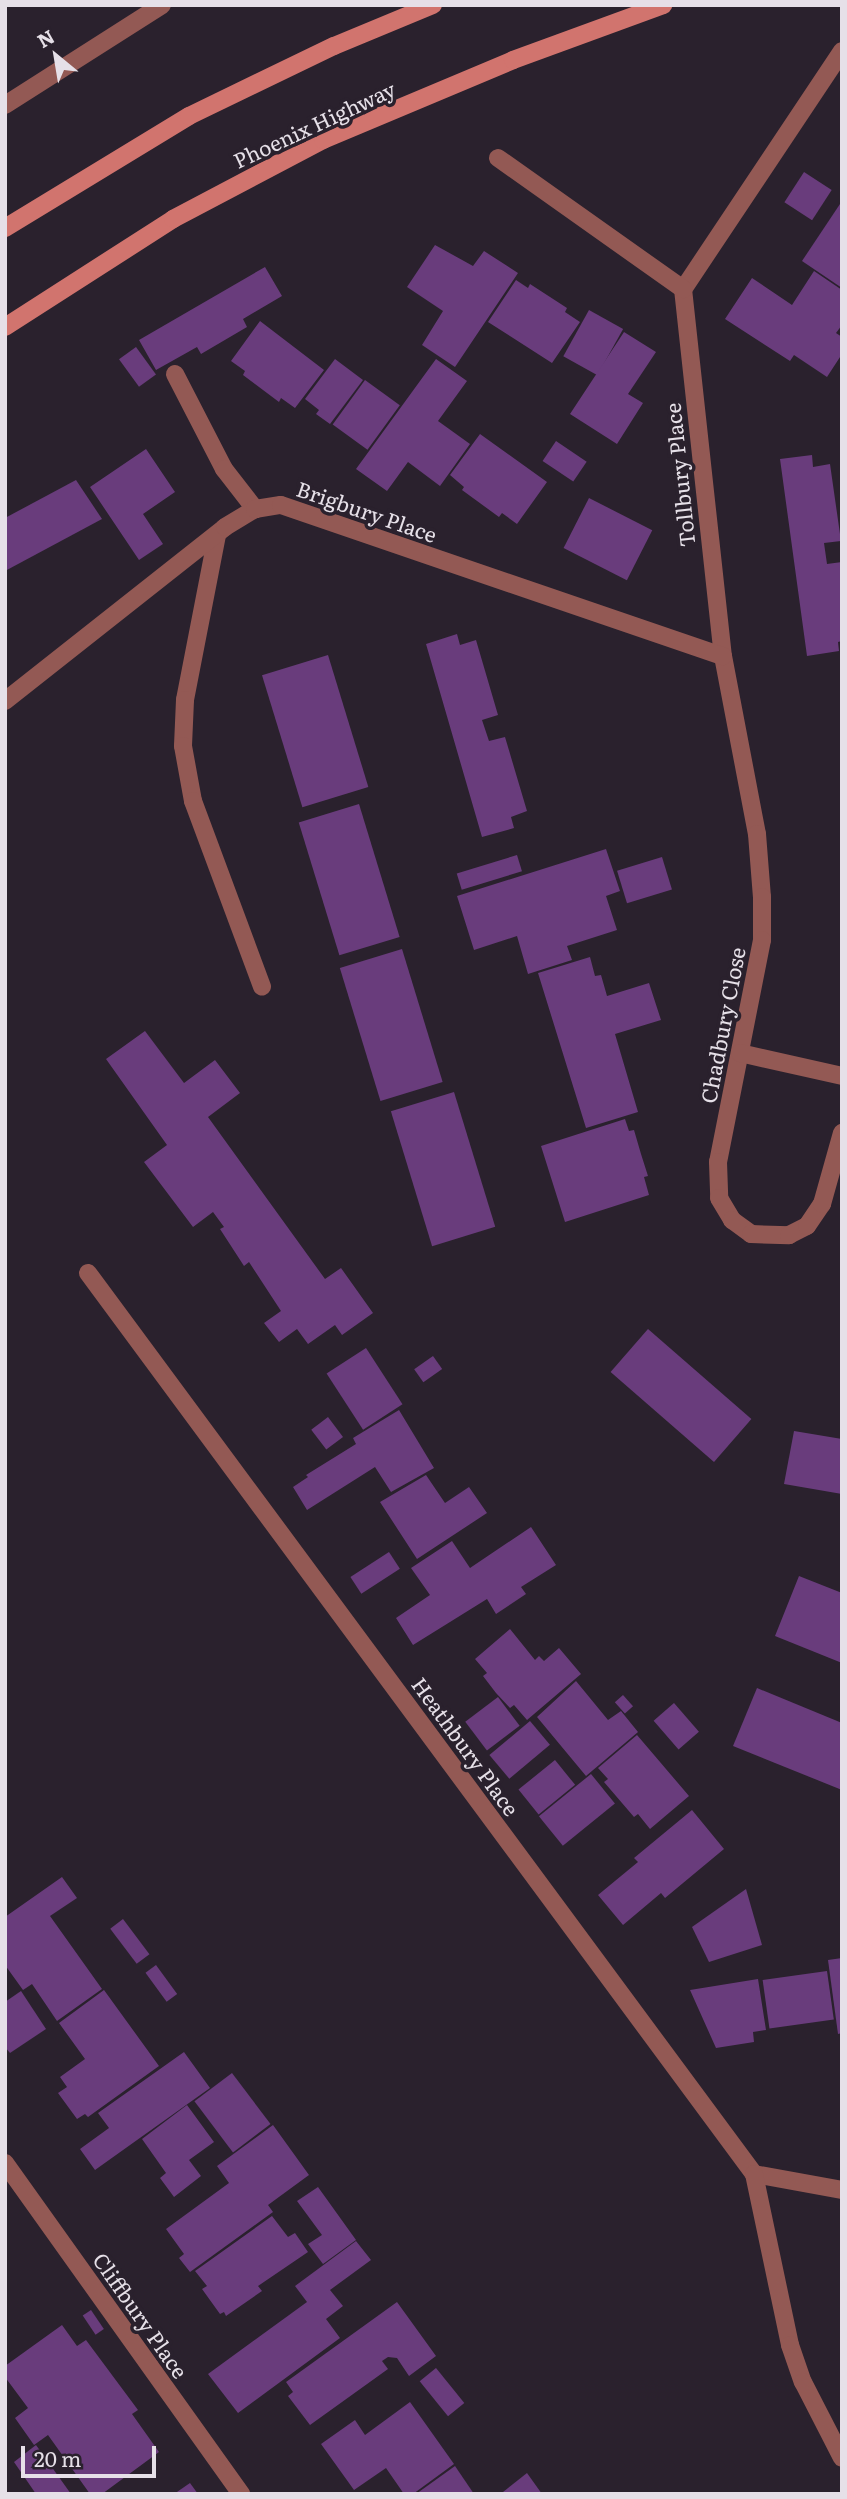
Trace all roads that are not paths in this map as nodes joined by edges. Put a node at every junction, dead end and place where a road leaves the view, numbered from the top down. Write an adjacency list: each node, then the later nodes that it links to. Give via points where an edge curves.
1 (162, 5): 5 (street)
2 (433, 5): 7 (main road, via 334,46 189,116)
3 (663, 5): 9 (main road, Phoenix Highway, via 513,60 323,140 173,219)
4 (842, 51): 8 (street)
5 (5, 106)
6 (498, 158): 8 (street)
7 (5, 228)
8 (683, 289): 13 (street, Tollbury Place)
9 (5, 327)
10 (175, 374): 11 (street, via 224,469)
11 (256, 509): 12 (street); 13 (street, Brigbury Place, via 281,505)
12 (217, 535): 14 (street); 15 (street, via 185,700 183,746 193,801)
13 (723, 656): 16 (street, Chadbury Close, via 757,834 762,897 762,940)
14 (5, 701)
15 (262, 987)
16 (740, 1053): 17 (street); 18 (street, Chadbury Close, via 718,1162 719,1198 732,1220 751,1234 789,1235 807,1226 822,1205)
17 (842, 1076)
18 (842, 1133)
19 (88, 1273): 21 (street, Heathbury Place)
20 (5, 2163): 24 (street, Cliffbury Place)
21 (754, 2175): 22 (street); 23 (street, via 790,2346)
22 (842, 2190)
23 (842, 2458)
24 (240, 2494)

